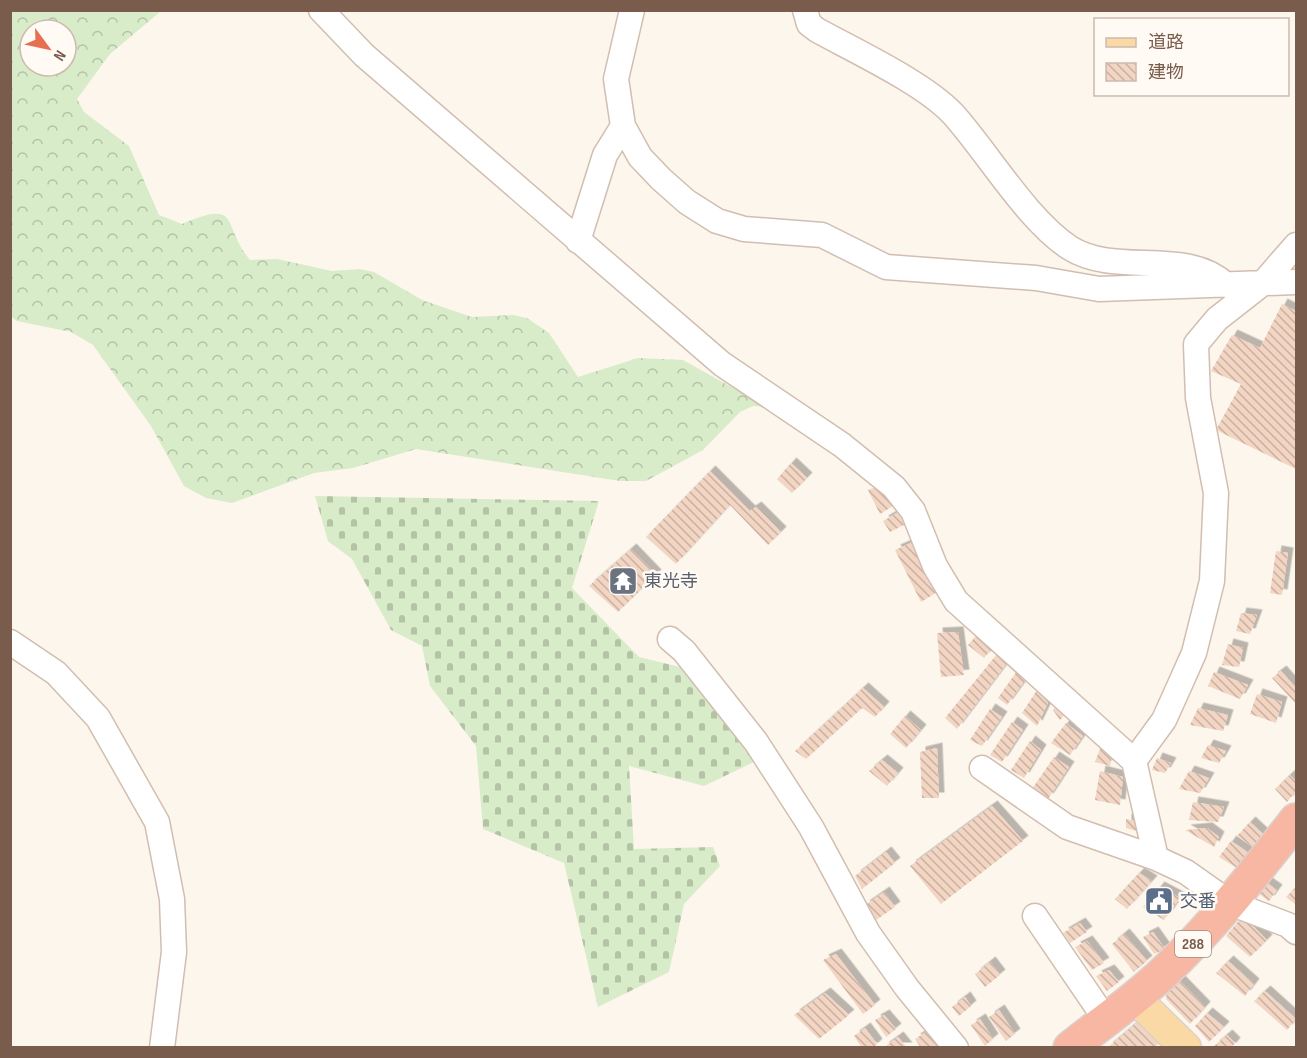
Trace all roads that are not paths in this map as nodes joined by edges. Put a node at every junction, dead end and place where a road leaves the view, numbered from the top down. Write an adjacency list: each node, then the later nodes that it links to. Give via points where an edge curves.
1 (321, 10): 5 (street, via 364,55)
2 (632, 10): 4 (street, via 616,79)
3 (805, 10): 9 (street, via 809,24 817,30 943,105 1049,231 1071,248 1097,260 1205,269)
4 (623, 126): 5 (street, via 605,155); 9 (street, via 640,157 661,179 717,221 744,229 822,235 886,267 1036,278 1099,289)
5 (578, 241): 12 (street, via 722,363 842,445 894,487 914,511 935,566 956,601)
6 (1296, 245): 8 (street)
7 (1296, 282): 8 (street)
8 (1263, 283): 9 (street); 12 (street, via 1217,319 1196,344 1198,398 1216,494 1212,581 1194,652 1182,680 1164,720)
9 (1226, 285)
10 (670, 639): 22 (street, via 684,651 756,742 811,827 868,933)
11 (10, 642): 21 (street, via 56,673 98,718 157,822 172,899 174,952)
12 (1134, 761): 15 (street)
13 (982, 768): 15 (street, via 1067,827)
14 (1296, 820): 16 (highway, 288)
15 (1156, 858): 16 (street, via 1186,872)
16 (1230, 903): 18 (street, via 1288,925); 19 (highway, 288)
17 (1035, 916): 20 (street)
18 (1296, 932)
19 (1135, 998): 20 (highway, 288); 24 (main road)
20 (1106, 1020): 23 (highway, 288)
21 (162, 1047)
22 (956, 1047)
23 (1070, 1047)
24 (1186, 1047)

